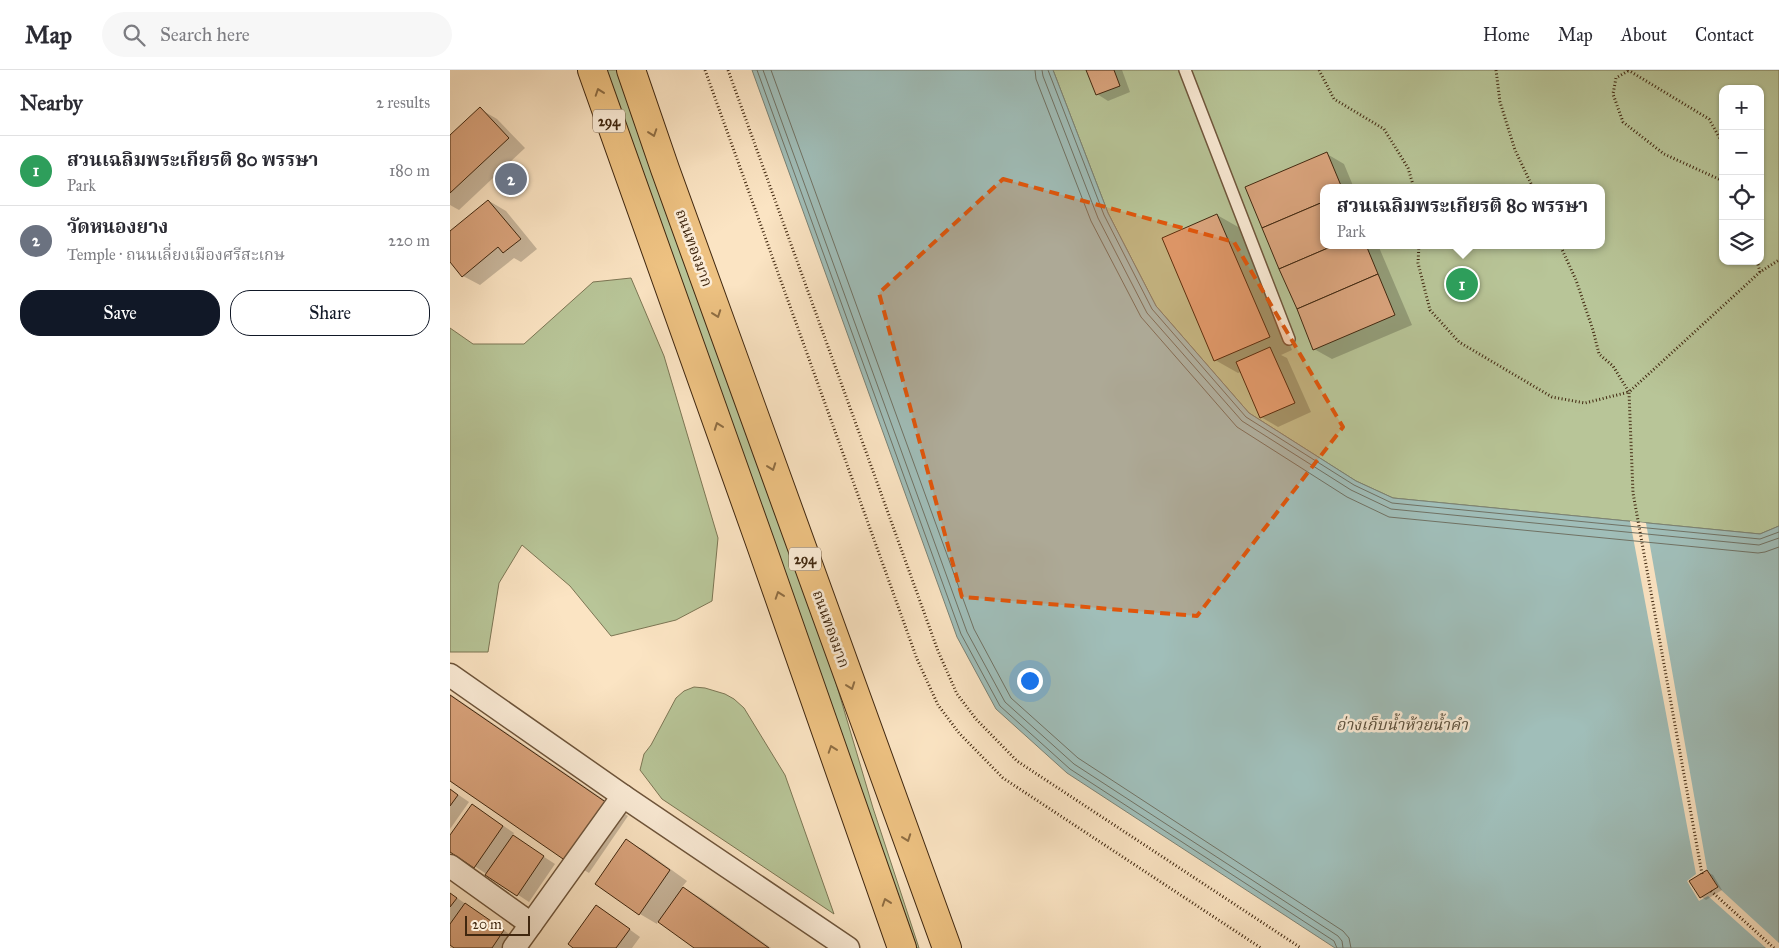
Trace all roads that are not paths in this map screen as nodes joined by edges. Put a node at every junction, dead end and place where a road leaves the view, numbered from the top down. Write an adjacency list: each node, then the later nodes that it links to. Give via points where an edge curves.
1 (592, 70): 11 (main road, 294, one-way to 1)
2 (631, 70): 12 (main road, ถนนทองมาก / 294, one-way to 12)
3 (1185, 70): 4 (lane)
4 (1289, 339)
5 (450, 675): 6 (street)
6 (624, 796): 8 (street); 10 (street)
7 (450, 866): 8 (street)
8 (531, 924): 9 (street)
9 (514, 948)
10 (848, 948)
11 (902, 948)
12 (947, 948)

